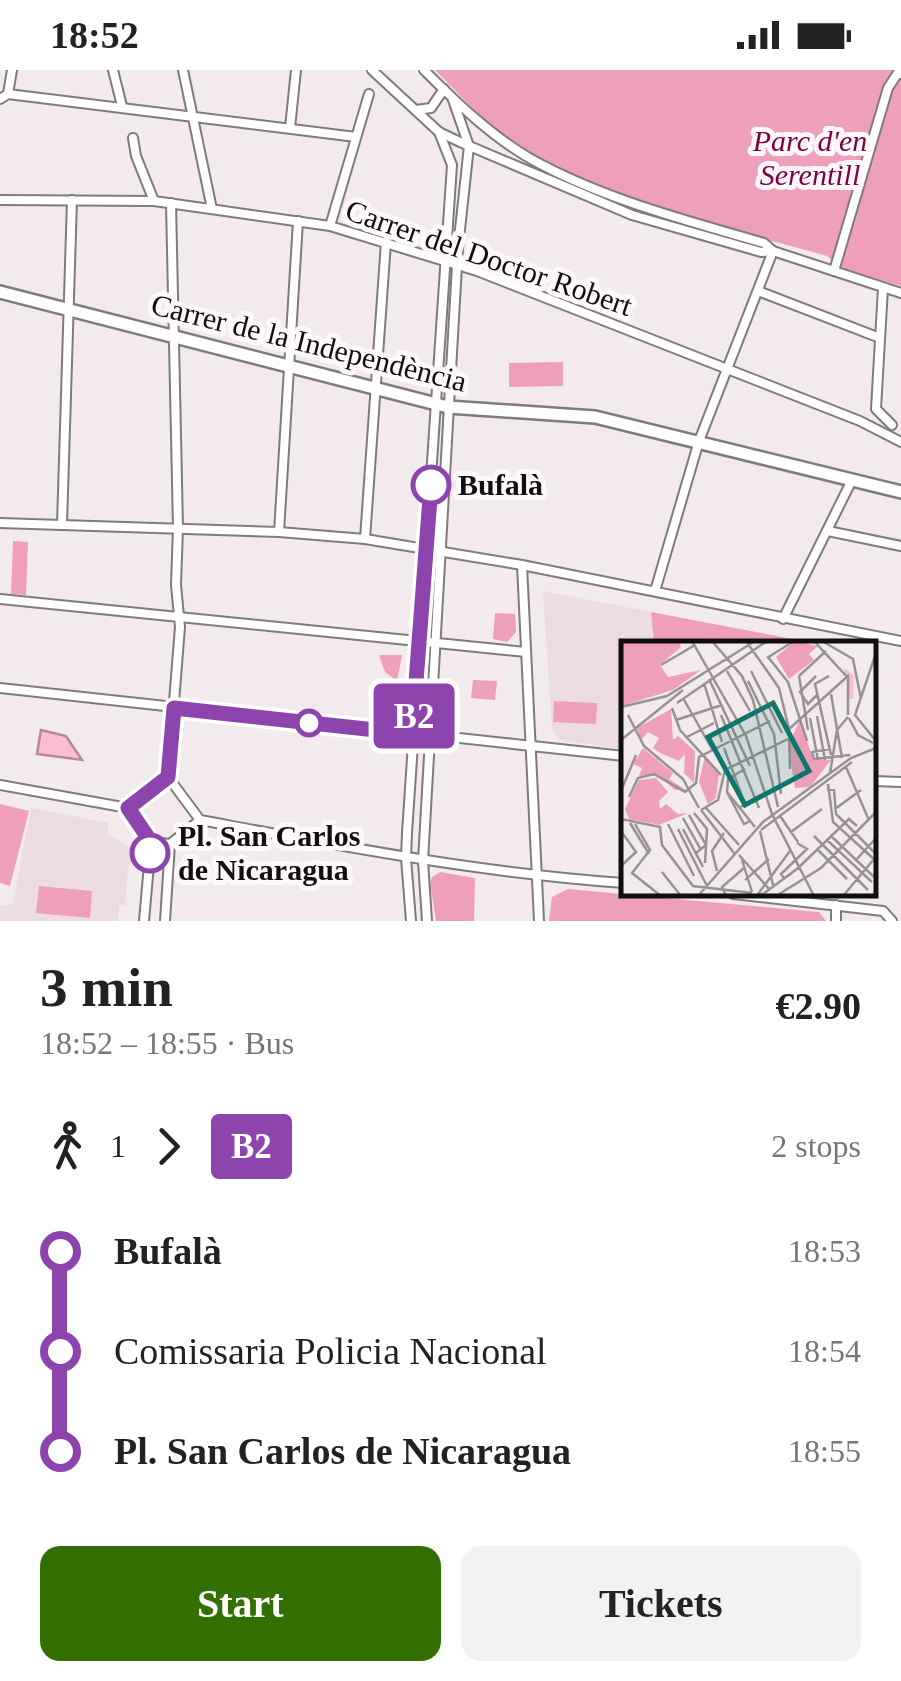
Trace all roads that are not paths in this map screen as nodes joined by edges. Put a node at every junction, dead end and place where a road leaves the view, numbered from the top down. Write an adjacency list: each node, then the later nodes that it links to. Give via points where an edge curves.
1 (12, 70): 11 (street)
2 (104, 70): 7 (street)
3 (183, 70): 15 (street)
4 (296, 70): 16 (street)
5 (372, 70): 14 (street)
6 (424, 70): 9 (street)
7 (113, 71): 13 (street)
8 (900, 73): 32 (street, via 888,88)
9 (444, 90): 12 (street); 14 (street, via 431,108)
10 (369, 94): 18 (street)
11 (4, 96): 13 (street)
12 (453, 100): 20 (street); 29 (street, via 534,160 636,206 764,243)
13 (122, 106): 15 (street)
14 (416, 110): 17 (street)
15 (191, 114): 16 (street); 25 (street)
16 (290, 128): 18 (street)
17 (440, 132): 20 (street); 30 (street, via 452,165)
18 (356, 136): 27 (street)
19 (133, 138): 23 (street)
20 (469, 146): 29 (street, via 632,215); 31 (street)
21 (0, 200): 22 (street, Carrer del Doctor Robert)
22 (72, 200): 23 (street, Carrer del Doctor Robert); 37 (street)
23 (154, 200): 24 (street, Carrer del Doctor Robert)
24 (172, 203): 25 (street, Carrer del Doctor Robert); 38 (street)
25 (212, 209): 26 (street, Carrer del Doctor Robert)
26 (298, 221): 27 (street, Carrer del Doctor Robert); 40 (street)
27 (330, 226): 28 (street, Carrer del Doctor Robert)
28 (386, 242): 30 (street, Carrer del Doctor Robert); 42 (street)
29 (772, 251): 32 (street); 34 (street)
30 (445, 260): 31 (street, Carrer del Doctor Robert); 43 (street)
31 (458, 264): 41 (street, Carrer del Doctor Robert); 43 (street)
32 (834, 271): 33 (street)
33 (883, 288): 36 (street); 39 (street)
34 (758, 290): 39 (street); 41 (street)
35 (0, 292): 37 (street, Carrer de la Independència)
36 (901, 293)
37 (68, 309): 38 (street, Carrer de la Independència); 52 (street)
38 (174, 335): 40 (street, Carrer de la Independència); 53 (street)
39 (880, 338): 44 (street)
40 (289, 365): 42 (street, Carrer de la Independència); 55 (street)
41 (729, 370): 45 (street, Carrer del Doctor Robert); 47 (street)
42 (376, 386): 43 (street, Carrer de la Independència); 56 (street)
43 (442, 404): 47 (street, Carrer de la Independència, via 596,418); 58 (street); 59 (street)
44 (876, 410): 45 (street); 46 (street)
45 (860, 421): 46 (street, Carrer del Doctor Robert)
46 (893, 427): 48 (street, Carrer del Doctor Robert)
47 (699, 440): 49 (street, Carrer de la Independència); 61 (street)
48 (901, 442)
49 (852, 480): 50 (street, Carrer de la Independència); 54 (street)
50 (901, 492)
51 (0, 523): 52 (street)
52 (62, 524): 53 (street)
53 (178, 528): 55 (street); 63 (street)
54 (828, 531): 57 (street); 64 (street)
55 (279, 532): 56 (street)
56 (365, 539): 58 (street)
57 (901, 546)
58 (427, 548): 59 (street); 66 (street)
59 (442, 554): 60 (street); 67 (street)
60 (522, 564): 61 (street); 68 (street)
61 (655, 591): 64 (street)
62 (0, 599): 63 (street)
63 (178, 618): 66 (street); 70 (street)
64 (783, 619): 65 (street)
65 (901, 641)
66 (419, 642): 67 (street); 71 (street)
67 (437, 643): 68 (street); 72 (street)
68 (526, 652): 73 (street)
69 (0, 688): 70 (street)
70 (174, 708): 71 (street); 75 (street)
71 (412, 734): 72 (street); 83 (street)
72 (432, 736): 73 (street); 84 (street)
73 (532, 746): 74 (street); 85 (street)
74 (621, 756)
75 (168, 777): 79 (street); 80 (street)
76 (876, 781): 77 (street)
77 (901, 782)
78 (0, 785): 79 (street)
79 (128, 808): 81 (street)
80 (200, 820): 82 (street); 83 (street)
81 (151, 842): 82 (street); 89 (street)
82 (170, 844): 90 (street)
83 (406, 858): 84 (street); 91 (street)
84 (422, 861): 85 (street); 92 (street)
85 (536, 877): 86 (street); 93 (street)
86 (621, 884)
87 (751, 896): 88 (street)
88 (836, 905): 94 (street); 95 (street, via 883,911)
89 (144, 921)
90 (165, 921)
91 (411, 921)
92 (427, 921)
93 (539, 921)
94 (836, 921)
95 (892, 921)

